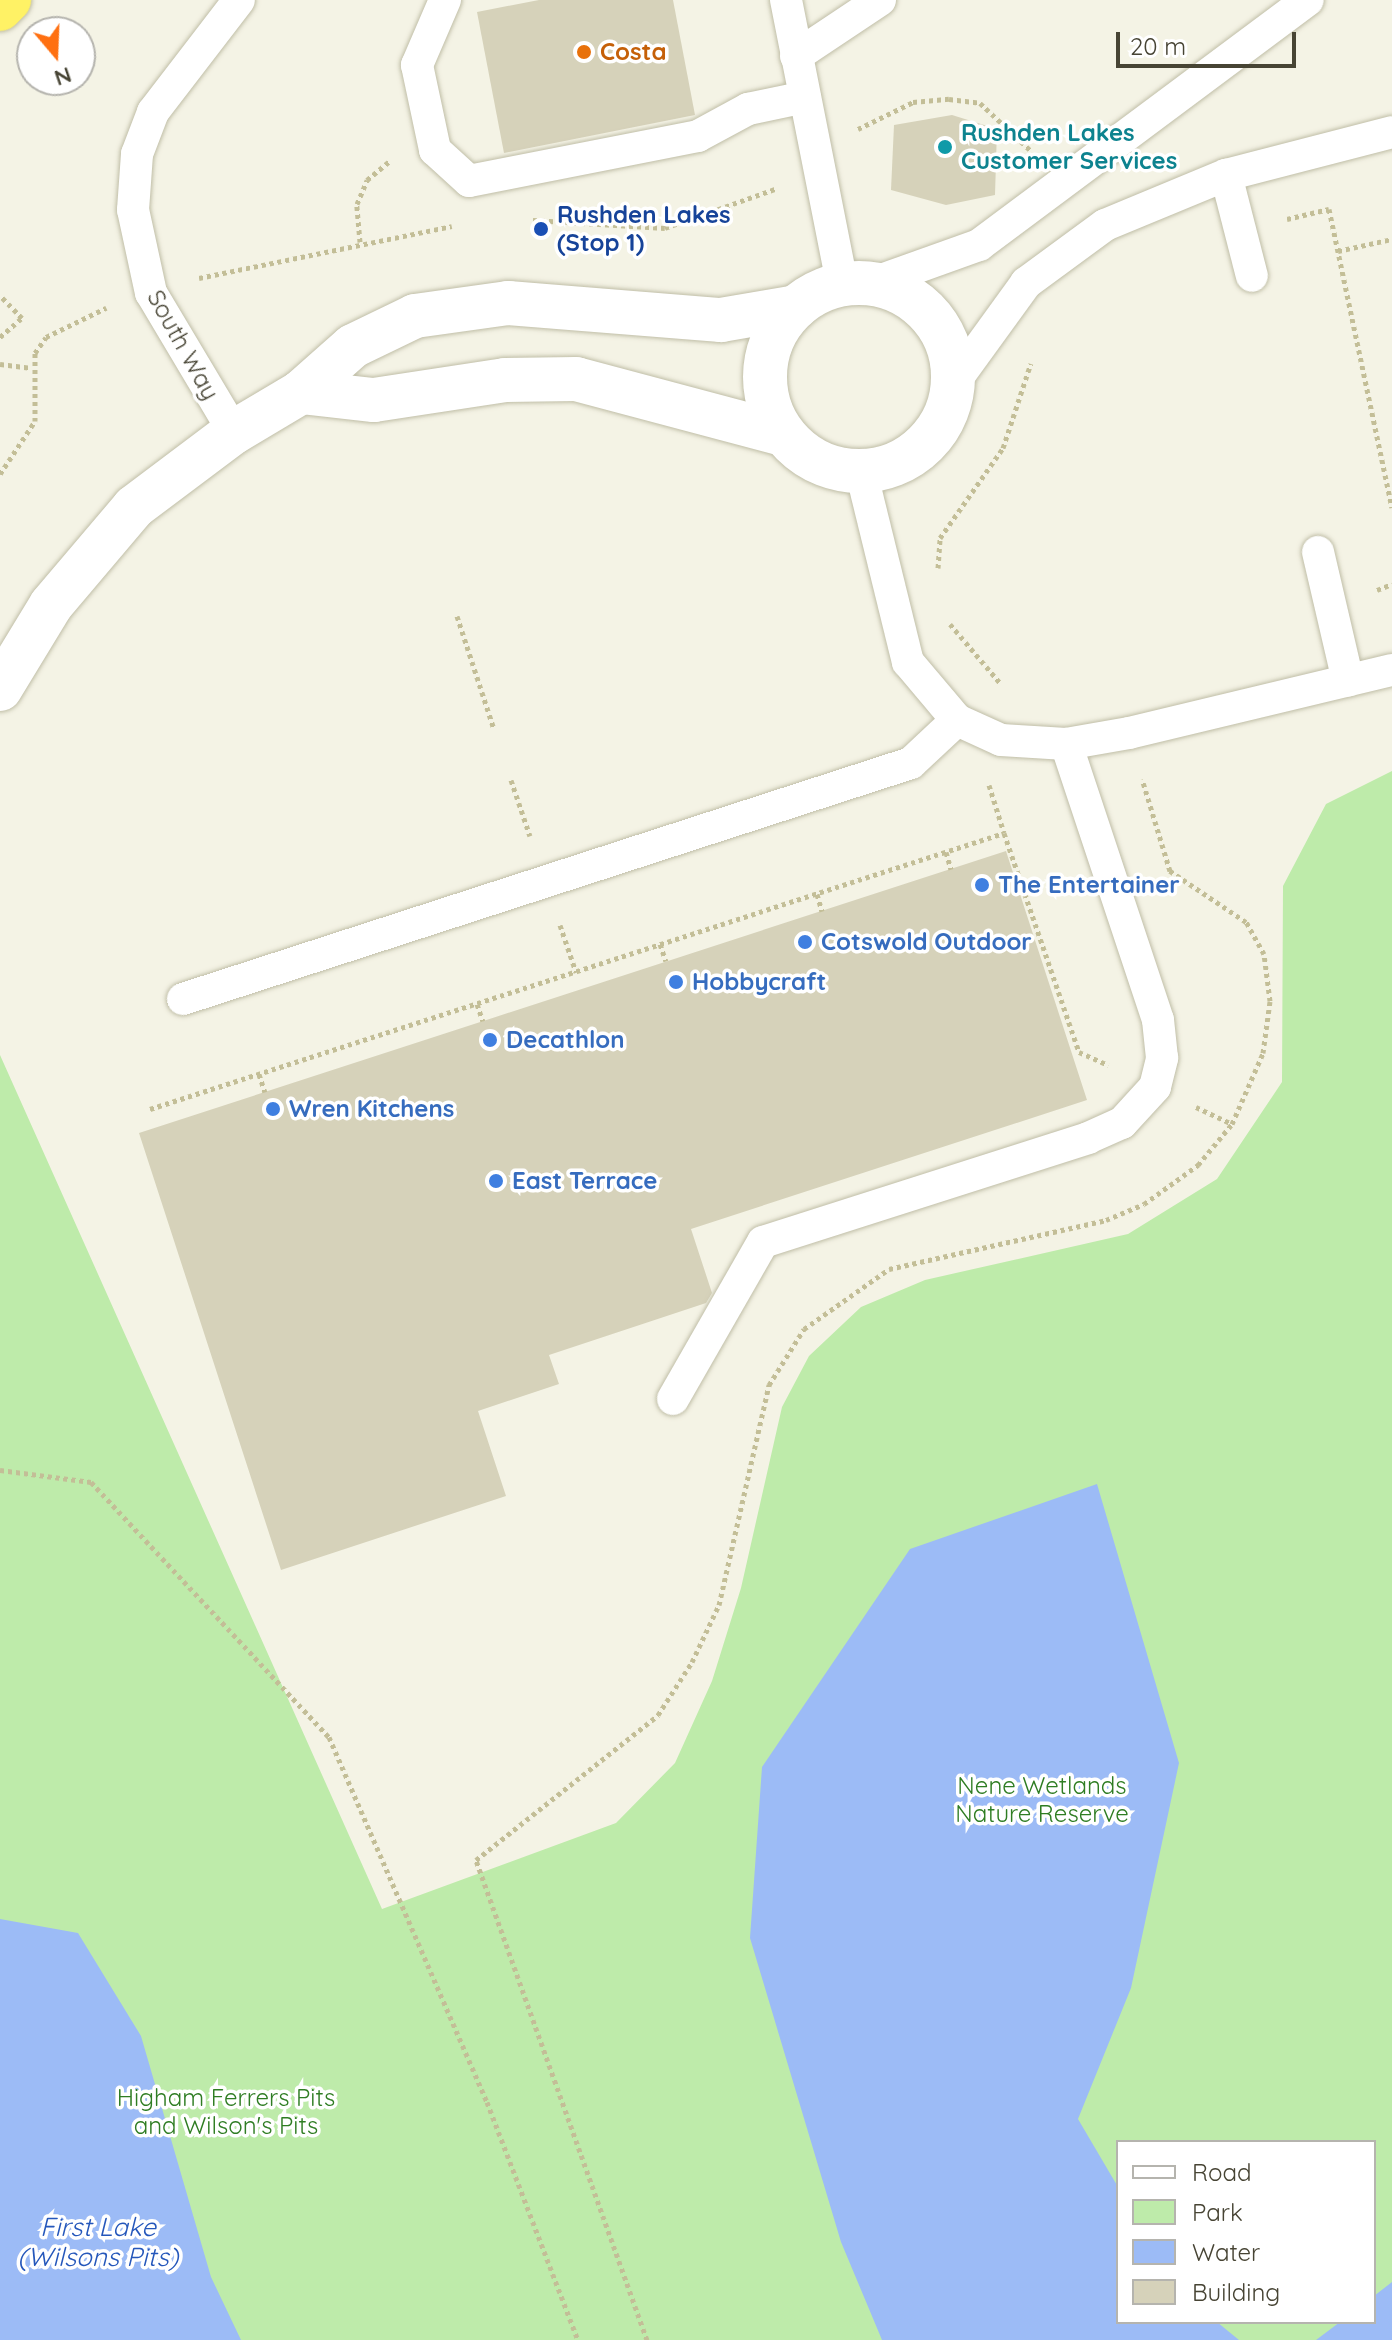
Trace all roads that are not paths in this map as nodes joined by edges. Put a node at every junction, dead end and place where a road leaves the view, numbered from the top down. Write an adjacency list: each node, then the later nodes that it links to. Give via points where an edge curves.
1 (9, 0): 7 (highway)
2 (239, 0): 17 (lane, South Way, via 153,112 137,154 133,210 151,293)
3 (445, 0): 9 (lane, via 417,65 435,150 469,181 698,136 748,109)
4 (786, 0): 8 (lane)
5 (880, 0): 8 (lane)
6 (1308, 0): 13 (lane, via 979,245)
7 (0, 9)
8 (796, 56): 9 (lane)
9 (805, 97): 13 (lane)
10 (1392, 132): 11 (lane)
11 (1226, 175): 12 (lane); 15 (lane, via 1105,225 1049,264 1026,283)
12 (1252, 276)
13 (858, 284): 14 (street); 15 (street, via 901,292 940,326)
14 (796, 307): 16 (street, via 721,320 508,303 415,316 353,346); 18 (street, via 778,328 764,375)
15 (953, 384): 19 (street, via 933,436 913,455)
16 (301, 392): 17 (street); 18 (street, via 374,400 505,380 576,379)
17 (234, 432): 23 (street, via 134,507 51,605)
18 (783, 434): 19 (street, via 805,455)
19 (861, 471): 24 (lane, via 908,662)
20 (1318, 552): 22 (lane)
21 (1392, 670): 22 (lane)
22 (1348, 681): 25 (lane)
23 (0, 689)
24 (957, 720): 25 (lane, via 1001,740); 26 (lane, via 911,763)
25 (1066, 744): 27 (lane, via 1158,1020 1162,1058 1155,1087 1122,1123 1088,1138 763,1242)
26 (183, 999)
27 (673, 1399)

